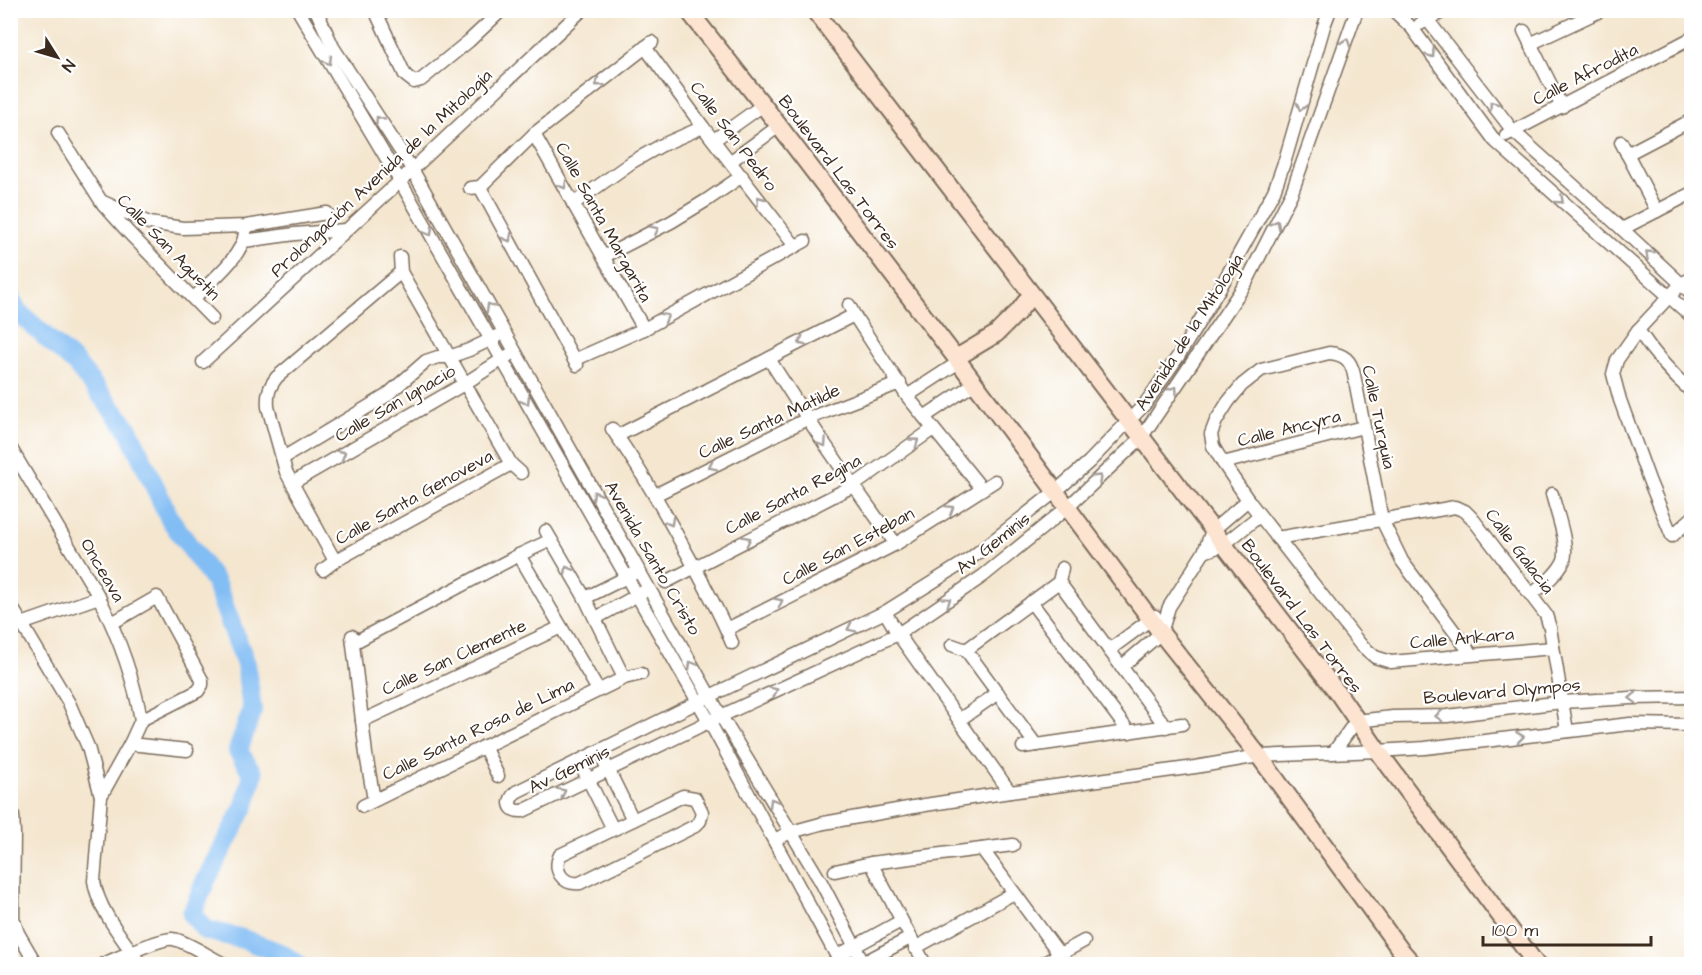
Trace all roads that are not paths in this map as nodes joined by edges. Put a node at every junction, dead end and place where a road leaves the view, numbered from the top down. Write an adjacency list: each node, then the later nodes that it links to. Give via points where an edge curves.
1 (298, 10): 33 (street, Avenida Santo Cristo, one-way to 33)
2 (315, 10): 31 (street, Avenida Santo Cristo, one-way to 2, via 333,47)
3 (375, 10): 4 (street, via 405,75 414,82 422,80)
4 (502, 10)
5 (582, 10): 31 (street, Prolongación Avenida de la Mitología)
6 (688, 10): 18 (main road, Boulevard Las Torres)
7 (814, 10): 48 (main road, Boulevard Las Torres)
8 (1330, 10): 72 (street, Avenida de la Mitología, one-way to 72, via 1274,191 1179,355)
9 (1357, 10): 75 (street, Avenida de la Mitología, one-way to 9, via 1246,284 1308,153)
10 (1393, 10): 14 (street)
11 (1446, 10): 13 (street)
12 (1602, 10): 17 (street)
13 (1424, 15): 14 (street); 23 (street, one-way to 13)
14 (1412, 28): 27 (street, one-way to 27)
15 (1524, 31): 17 (street)
16 (1692, 38): 19 (street, Calle Afrodita)
17 (1530, 44): 19 (street)
18 (763, 105): 21 (main road, Boulevard Las Torres); 26 (street)
19 (1562, 107): 23 (street, Calle Afrodita)
20 (1692, 120): 29 (street)
21 (779, 126): 30 (street); 63 (main road, Boulevard Las Torres)
22 (703, 127): 25 (street, Calle San Pedro, one-way to 25, via 648,44); 26 (street, Calle San Pedro); 36 (street, via 632,162)
23 (1513, 131): 27 (street, Calle Afrodita); 40 (street)
24 (58, 133): 35 (street, Calle San Agustín)
25 (534, 134): 36 (street, Calle Santa Margarita, one-way to 36); 55 (street, Calle San Pedro, one-way to 55, via 475,187 576,363)
26 (714, 140): 30 (street, Calle San Pedro)
27 (1495, 141): 51 (street, one-way to 51)
28 (1621, 142): 29 (street)
29 (1627, 154): 37 (street)
30 (731, 161): 32 (street, Calle San Pedro)
31 (412, 169): 33 (street, Prolongación Avenida de la Mitología); 47 (street, Avenida Santo Cristo)
32 (742, 176): 44 (street, one-way to 32, via 671,222); 55 (street, Calle San Pedro, one-way to 32, via 800,244)
33 (400, 181): 41 (street, Prolongación Avenida de la Mitología); 50 (street, Avenida Santo Cristo, one-way to 50)
34 (1692, 193): 37 (street)
35 (101, 201): 39 (street, Calle San Agustín, via 149,223 183,228); 52 (street, Calle San Agustín)
36 (573, 204): 44 (street, Calle Santa Margarita)
37 (1657, 211): 40 (street)
38 (327, 213): 39 (street, Calle San Agustín)
39 (246, 226): 42 (street)
40 (1622, 229): 46 (street, one-way to 40)
41 (345, 230): 42 (street); 64 (street, Prolongación Avenida de la Mitología)
42 (244, 241): 52 (street)
43 (400, 257): 45 (street, Calle Santa Genoveva)
44 (603, 257): 55 (street, Calle Santa Margarita)
45 (401, 272): 60 (street, Calle Santa Genoveva); 77 (street, Calle Santa Genoveva, via 270,386 268,407)
46 (1686, 281): 49 (street); 51 (street)
47 (478, 286): 50 (street); 57 (street, Avenida Santo Cristo, one-way to 47)
48 (1031, 294): 63 (main road, via 996,334); 72 (main road, Boulevard Las Torres)
49 (1692, 294)
50 (465, 295): 58 (street, Avenida Santo Cristo)
51 (1669, 296): 54 (street); 56 (street)
52 (194, 298): 53 (street, Calle San Agustín)
53 (212, 318)
54 (1692, 318)
55 (644, 329)
56 (1638, 330): 68 (street, via 1670,373); 91 (street, via 1617,360 1615,385 1672,536)
57 (504, 333): 58 (street, Calle San Ignacio); 59 (street, Avenida Santo Cristo)
58 (490, 340): 60 (street, Calle San Ignacio); 62 (street, Avenida Santo Cristo)
59 (514, 351): 62 (street, Calle San Ignacio); 103 (street, Avenida Santo Cristo, one-way to 59)
60 (449, 357): 67 (street, Calle Santa Genoveva); 77 (street, Calle San Ignacio, via 426,361 386,396)
61 (769, 359): 65 (street, one-way to 61, via 852,310); 71 (street); 87 (street, via 615,433)
62 (502, 360): 67 (street, Calle San Ignacio); 104 (street, Avenida Santo Cristo, one-way to 104)
63 (958, 360): 66 (main road, Boulevard Las Torres); 69 (street)
64 (203, 362)
65 (900, 383): 69 (street); 71 (street, Calle Santa Matilde)
66 (975, 383): 70 (street); 85 (main road, Boulevard Las Torres)
67 (464, 384): 79 (street, Calle Santa Genoveva); 82 (street, Calle San Ignacio, one-way to 67)
68 (1692, 392)
69 (908, 396): 70 (street)
70 (924, 417): 74 (street)
71 (807, 420): 83 (street, one-way to 83); 87 (street, Calle Santa Matilde, one-way to 87)
72 (1128, 422): 75 (main road, Boulevard Las Torres); 85 (street, Av Geminis)
73 (1363, 427): 78 (street, Calle Ancyra); 78 (street, Calle Turquia, via 1348,359 1329,353 1261,370 1228,402 1211,434); 92 (street, Calle Turquia)
74 (933, 429): 83 (street, Calle Santa Regina, one-way to 74); 84 (street)
75 (1141, 438): 89 (street, Av Geminis, one-way to 75); 93 (main road, Boulevard Las Torres)
76 (10, 447): 110 (street, Onceava)
77 (283, 458): 82 (street, Calle Santa Genoveva)
78 (1223, 463): 88 (street, Calle Turquia)
79 (511, 464): 80 (street, Calle Santa Genoveva); 99 (street, Calle Santa Genoveva)
80 (521, 473)
81 (995, 481): 84 (street, Calle San Esteban)
82 (292, 483): 99 (street, Calle Santa Genoveva)
83 (853, 486): 95 (street); 100 (street, Calle Santa Regina, one-way to 83)
84 (982, 489): 95 (street, Calle San Esteban, one-way to 84)
85 (1056, 491): 89 (main road, Boulevard Las Torres); 115 (street, Av Geminis, via 971,558)
86 (1552, 494): 109 (street, via 1563,537 1564,560)
87 (655, 495): 100 (street, one-way to 100)
88 (1248, 500): 90 (street, Calle Turquia); 93 (street)
89 (1068, 507): 117 (main road, Boulevard Las Torres); 123 (street, Av Geminis, one-way to 89, via 983,576)
90 (1260, 516): 94 (street, Calle Turquia); 96 (street)
91 (1692, 518)
92 (1382, 520): 94 (street, Calle Galacia); 109 (street, Calle Galacia, via 1455,507 1465,511); 129 (street, Calle Turquia, via 1402,561)
93 (1212, 531): 96 (main road, Boulevard Las Torres); 97 (street)
94 (1277, 538): 130 (street, Calle Turquia, via 1360,644)
95 (896, 544): 121 (street, Calle San Esteban, one-way to 95)
96 (1223, 545): 97 (street); 145 (main road, Boulevard Las Torres)
97 (1204, 552): 114 (street)
98 (519, 555): 111 (street, Calle Santa Rosa de Lima, one-way to 98, via 549,536); 120 (street, Calle Santa Rosa de Lima); 143 (street, Calle Santa Rosa de Lima, via 352,639)
99 (335, 561): 102 (street, Calle Santa Genoveva)
100 (695, 567): 105 (street, Calle Santa Regina); 121 (street)
101 (1062, 568): 106 (street)
102 (323, 570)
103 (639, 571): 104 (street); 107 (street, Avenida Santo Cristo)
104 (626, 577): 108 (street, Avenida Santo Cristo); 111 (street)
105 (666, 582)
106 (1059, 582): 112 (street); 128 (street)
107 (649, 589): 108 (street); 136 (street, Avenida Santo Cristo, one-way to 107)
108 (637, 596): 116 (street); 138 (street, Avenida Santo Cristo)
109 (1531, 596): 126 (street, Calle Galacia, via 1546,615)
110 (99, 597): 118 (street, Onceava); 119 (street)
111 (585, 598): 116 (street, Calle Santa Rosa de Lima)
112 (1031, 602): 127 (street); 150 (street)
113 (10, 604): 119 (street)
114 (1169, 608): 117 (street); 122 (street)
115 (885, 612): 123 (street); 136 (street, Av Geminis, one-way to 136)
116 (596, 618): 133 (street, Calle Santa Rosa de Lima)
117 (1150, 619): 122 (main road, Boulevard Las Torres); 128 (street)
118 (112, 623): 141 (street, Onceava); 141 (street, via 157,597 202,680 198,691)
119 (16, 626): 163 (street, via 69,702 88,747)
120 (561, 627): 134 (street, Calle Santa Rosa de Lima); 143 (street, Calle San Clemente)
121 (727, 629): 124 (street)
122 (1161, 633): 131 (street); 157 (main road, Boulevard Las Torres)
123 (898, 634): 140 (street, Av Geminis, one-way to 123); 142 (street)
124 (732, 643)
125 (952, 645): 127 (street)
126 (1553, 648): 129 (street, Calle Ankara); 139 (street, Calle Galacia)
127 (966, 650): 135 (street)
128 (1109, 650): 131 (street)
129 (1471, 654): 130 (street, Calle Ankara, via 1391,662)
130 (1375, 657)
131 (1121, 667): 148 (street)
132 (641, 675): 133 (street, Calle Santa Rosa de Lima)
133 (624, 678): 134 (street, Calle Santa Rosa de Lima)
134 (598, 690): 152 (street, Calle Santa Rosa de Lima)
135 (998, 693): 142 (street); 150 (street, via 1030,746)
136 (710, 696): 138 (street, Av Geminis); 140 (street, Avenida Santo Cristo)
137 (1692, 697): 139 (street, Boulevard Olympos, one-way to 139)
138 (698, 701): 144 (street, Avenida Santo Cristo); 154 (street, Av Geminis)
139 (1562, 702): 145 (street, Boulevard Olympos, one-way to 145, via 1447,716); 149 (street, Calle Galacia)
140 (721, 716): 144 (street, Av Geminis); 167 (street, Avenida Santo Cristo, one-way to 140)
141 (141, 720): 151 (street)
142 (959, 720): 162 (street)
143 (362, 721): 152 (street, Calle Santa Rosa de Lima, via 368,803)
144 (709, 721): 159 (street, Av Geminis); 168 (street, Avenida Santo Cristo)
145 (1356, 721): 155 (main road, Boulevard Las Torres); 156 (street)
146 (1182, 724): 148 (street)
147 (1692, 725): 149 (street, via 1630,724)
148 (1166, 727): 150 (street)
149 (1568, 731): 155 (street, one-way to 149)
150 (1129, 732)
151 (130, 744): 153 (street); 163 (street)
152 (484, 746): 160 (street)
153 (187, 750)
154 (599, 751): 158 (street, Av Geminis); 159 (street)
155 (1378, 751): 156 (street); 189 (main road, Boulevard Las Torres)
156 (1333, 753): 157 (street)
157 (1259, 756): 162 (street); 188 (main road, Boulevard Las Torres)
158 (579, 761): 161 (street); 161 (street, Av Geminis, one-way to 161, via 516,792 510,806 517,812 523,811)
159 (608, 770): 161 (street, Av Geminis); 165 (street)
160 (498, 776)
161 (588, 780): 166 (street)
162 (1010, 792): 167 (street)
163 (101, 796): 178 (street, via 95,891)
164 (10, 809): 181 (street, via 14,833 13,918)
165 (633, 820): 166 (street); 166 (street, via 683,796 695,798 702,812 695,826 580,883 562,879 557,869 560,855)
166 (613, 830)
167 (790, 832): 168 (street); 177 (street, Avenida Santo Cristo)
168 (774, 840): 180 (street, Avenida Santo Cristo)
169 (1013, 845): 170 (street)
170 (982, 849): 171 (street); 173 (street)
171 (871, 863): 172 (street); 174 (street)
172 (834, 871)
173 (1014, 893): 176 (street); 179 (street)
174 (900, 921): 176 (street); 177 (street)
175 (1084, 940): 179 (street)
176 (913, 943): 185 (street); 186 (street)
177 (854, 946): 180 (street); 185 (street, Avenida Santo Cristo)
178 (131, 952): 182 (street); 183 (street); 184 (street, via 170,938)
179 (1060, 954): 187 (street)
180 (839, 960)
181 (36, 964)
182 (103, 964)
183 (140, 964)
184 (224, 964)
185 (863, 964)
186 (925, 964)
187 (1042, 964)
188 (1413, 964)
189 (1536, 964)

